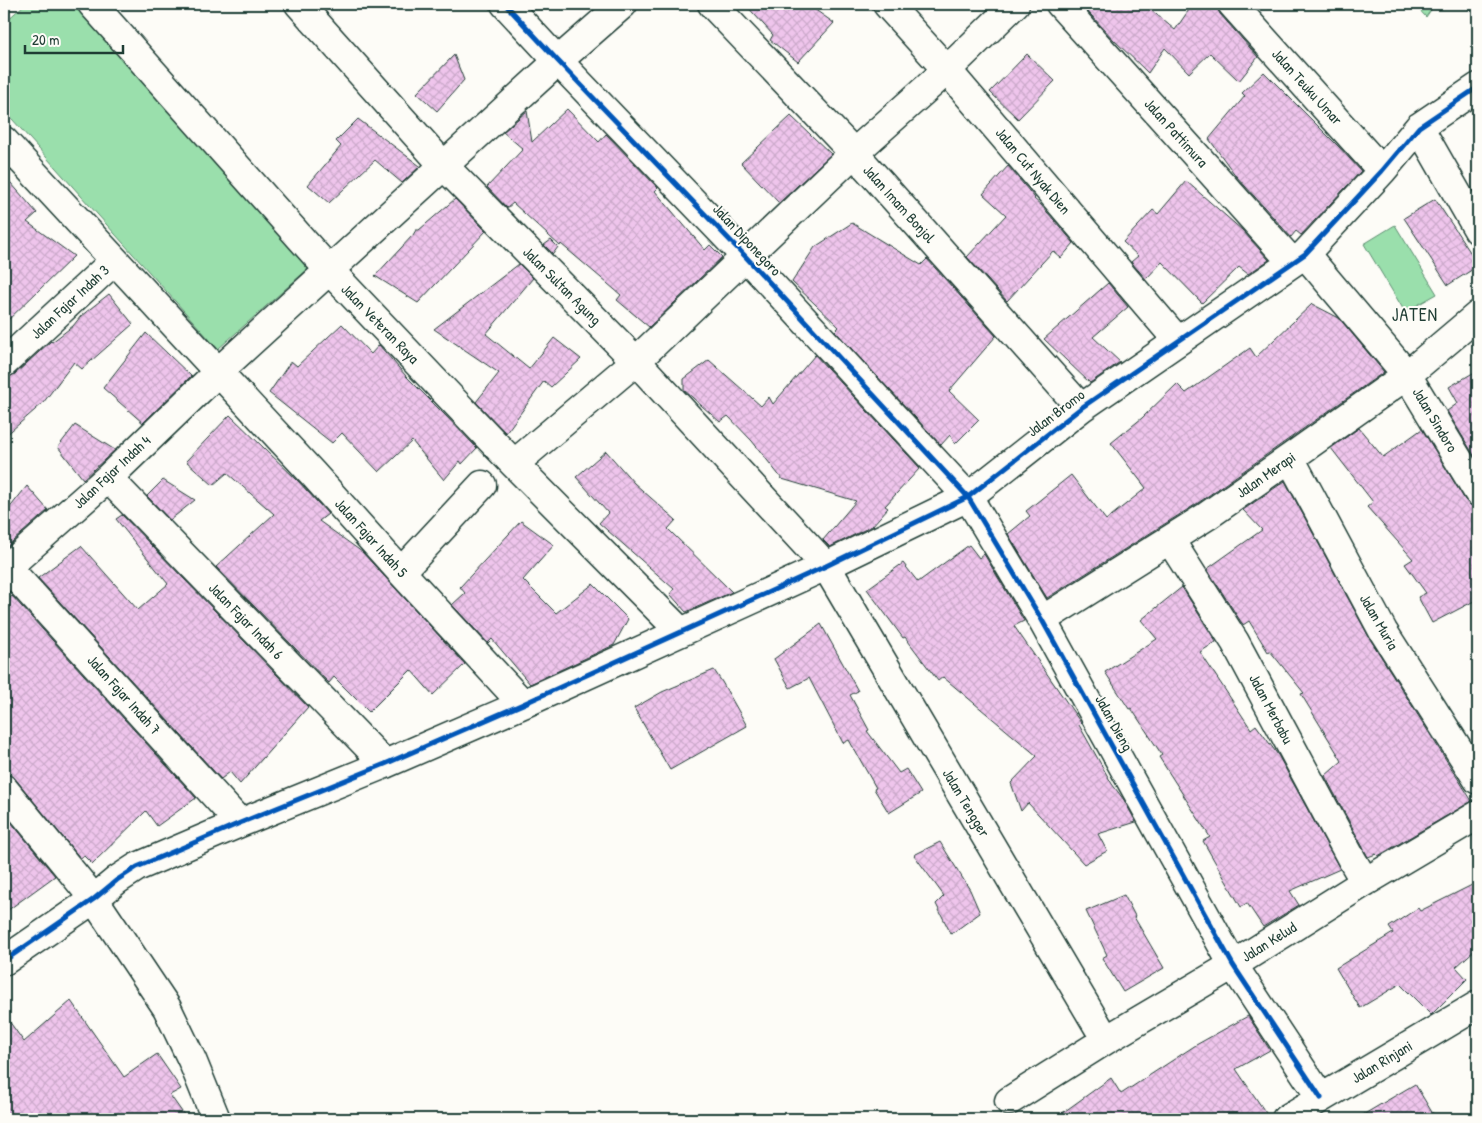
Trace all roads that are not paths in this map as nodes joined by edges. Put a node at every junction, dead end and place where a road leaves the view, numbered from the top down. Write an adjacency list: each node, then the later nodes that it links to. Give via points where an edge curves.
1 (92, 4): 22 (street, Jalan Veteran Raya)
2 (299, 4): 16 (street, Jalan Sultan Agung)
3 (505, 4): 10 (street, Jalan Diponegoro)
4 (623, 4): 10 (street, Jalan Fajar Indah 4)
5 (712, 4): 15 (street, Jalan Imam Bonjol)
6 (887, 4): 11 (street, Jalan Cut Nyak Dien)
7 (1016, 4): 11 (street)
8 (1060, 4): 20 (street, Jalan Pattimura)
9 (1232, 4): 17 (street, Jalan Teuku Umar)
10 (558, 61): 16 (street, Jalan Fajar Indah 4); 19 (street, Jalan Diponegoro)
11 (947, 70): 15 (street); 24 (street, Jalan Cut Nyak Dien)
12 (1478, 87): 13 (street, Jalan Bromo)
13 (1419, 126): 17 (street, Jalan Bromo); 18 (street)
14 (5, 147): 21 (street, Jalan Fajar Indah 5)
15 (854, 153): 19 (street); 29 (street, Jalan Imam Bonjol)
16 (444, 166): 22 (street, Jalan Fajar Indah 4); 25 (street, Jalan Sultan Agung)
17 (1382, 171): 20 (street, Jalan Bromo)
18 (1478, 230)
19 (745, 256): 25 (street); 35 (street, Jalan Diponegoro)
20 (1298, 258): 24 (street, Jalan Bromo); 28 (street, Jalan Pattimura)
21 (114, 261): 26 (street, Jalan Fajar Indah 3); 27 (street, Jalan Fajar Indah 5)
22 (330, 271): 27 (street, Jalan Fajar Indah 4); 31 (street, Jalan Veteran Raya)
23 (1478, 315): 28 (street, Jalan Merapi)
24 (1178, 341): 29 (street, Jalan Bromo)
25 (636, 360): 31 (street); 37 (street, Jalan Sultan Agung)
26 (4, 363)
27 (218, 372): 32 (street, Jalan Fajar Indah 4); 39 (street, Jalan Fajar Indah 5)
28 (1407, 375): 30 (street, Jalan Merapi); 34 (street, Jalan Sindoro)
29 (1081, 408): 35 (street, Jalan Bromo)
30 (1290, 458): 36 (street, Jalan Merapi); 44 (street, Jalan Muria, via 1383,631)
31 (514, 464): 41 (street, Jalan Veteran Raya)
32 (108, 478): 38 (street, Jalan Fajar Indah 4); 43 (street, Jalan Fajar Indah 6)
33 (482, 485): 39 (street)
34 (1478, 492)
35 (968, 497): 37 (street, Jalan Bromo); 40 (street, Jalan Dieng)
36 (1170, 540): 40 (street, Jalan Merapi); 48 (street, Jalan Merbabu, via 1235,642)
37 (826, 566): 41 (street, Jalan Bromo); 53 (street, Jalan Tengger)
38 (6, 568): 47 (street, Jalan Fajar Indah 7)
39 (401, 572): 42 (street, Jalan Fajar Indah 5)
40 (1042, 620): 51 (street, Jalan Dieng)
41 (681, 632): 42 (street, Jalan Bromo)
42 (523, 704): 43 (street, Jalan Bromo)
43 (385, 764): 47 (street, Jalan Bromo)
44 (1478, 780)
45 (4, 790): 49 (street)
46 (1478, 815): 48 (street, Jalan Kelud)
47 (240, 823): 49 (street, Jalan Bromo, via 137,867)
48 (1365, 882): 51 (street, Jalan Kelud)
49 (94, 899): 50 (street, Jalan Bromo); 56 (street, via 167,1008)
50 (4, 961)
51 (1233, 965): 53 (street, Jalan Kelud); 54 (street, Jalan Dieng)
52 (1478, 1005): 54 (street, Jalan Rinjani)
53 (1106, 1040): 55 (street, Jalan Kelud)
54 (1321, 1098): 57 (street, Jalan Rinjani)
55 (1009, 1101)
56 (216, 1119)
57 (1286, 1119)

